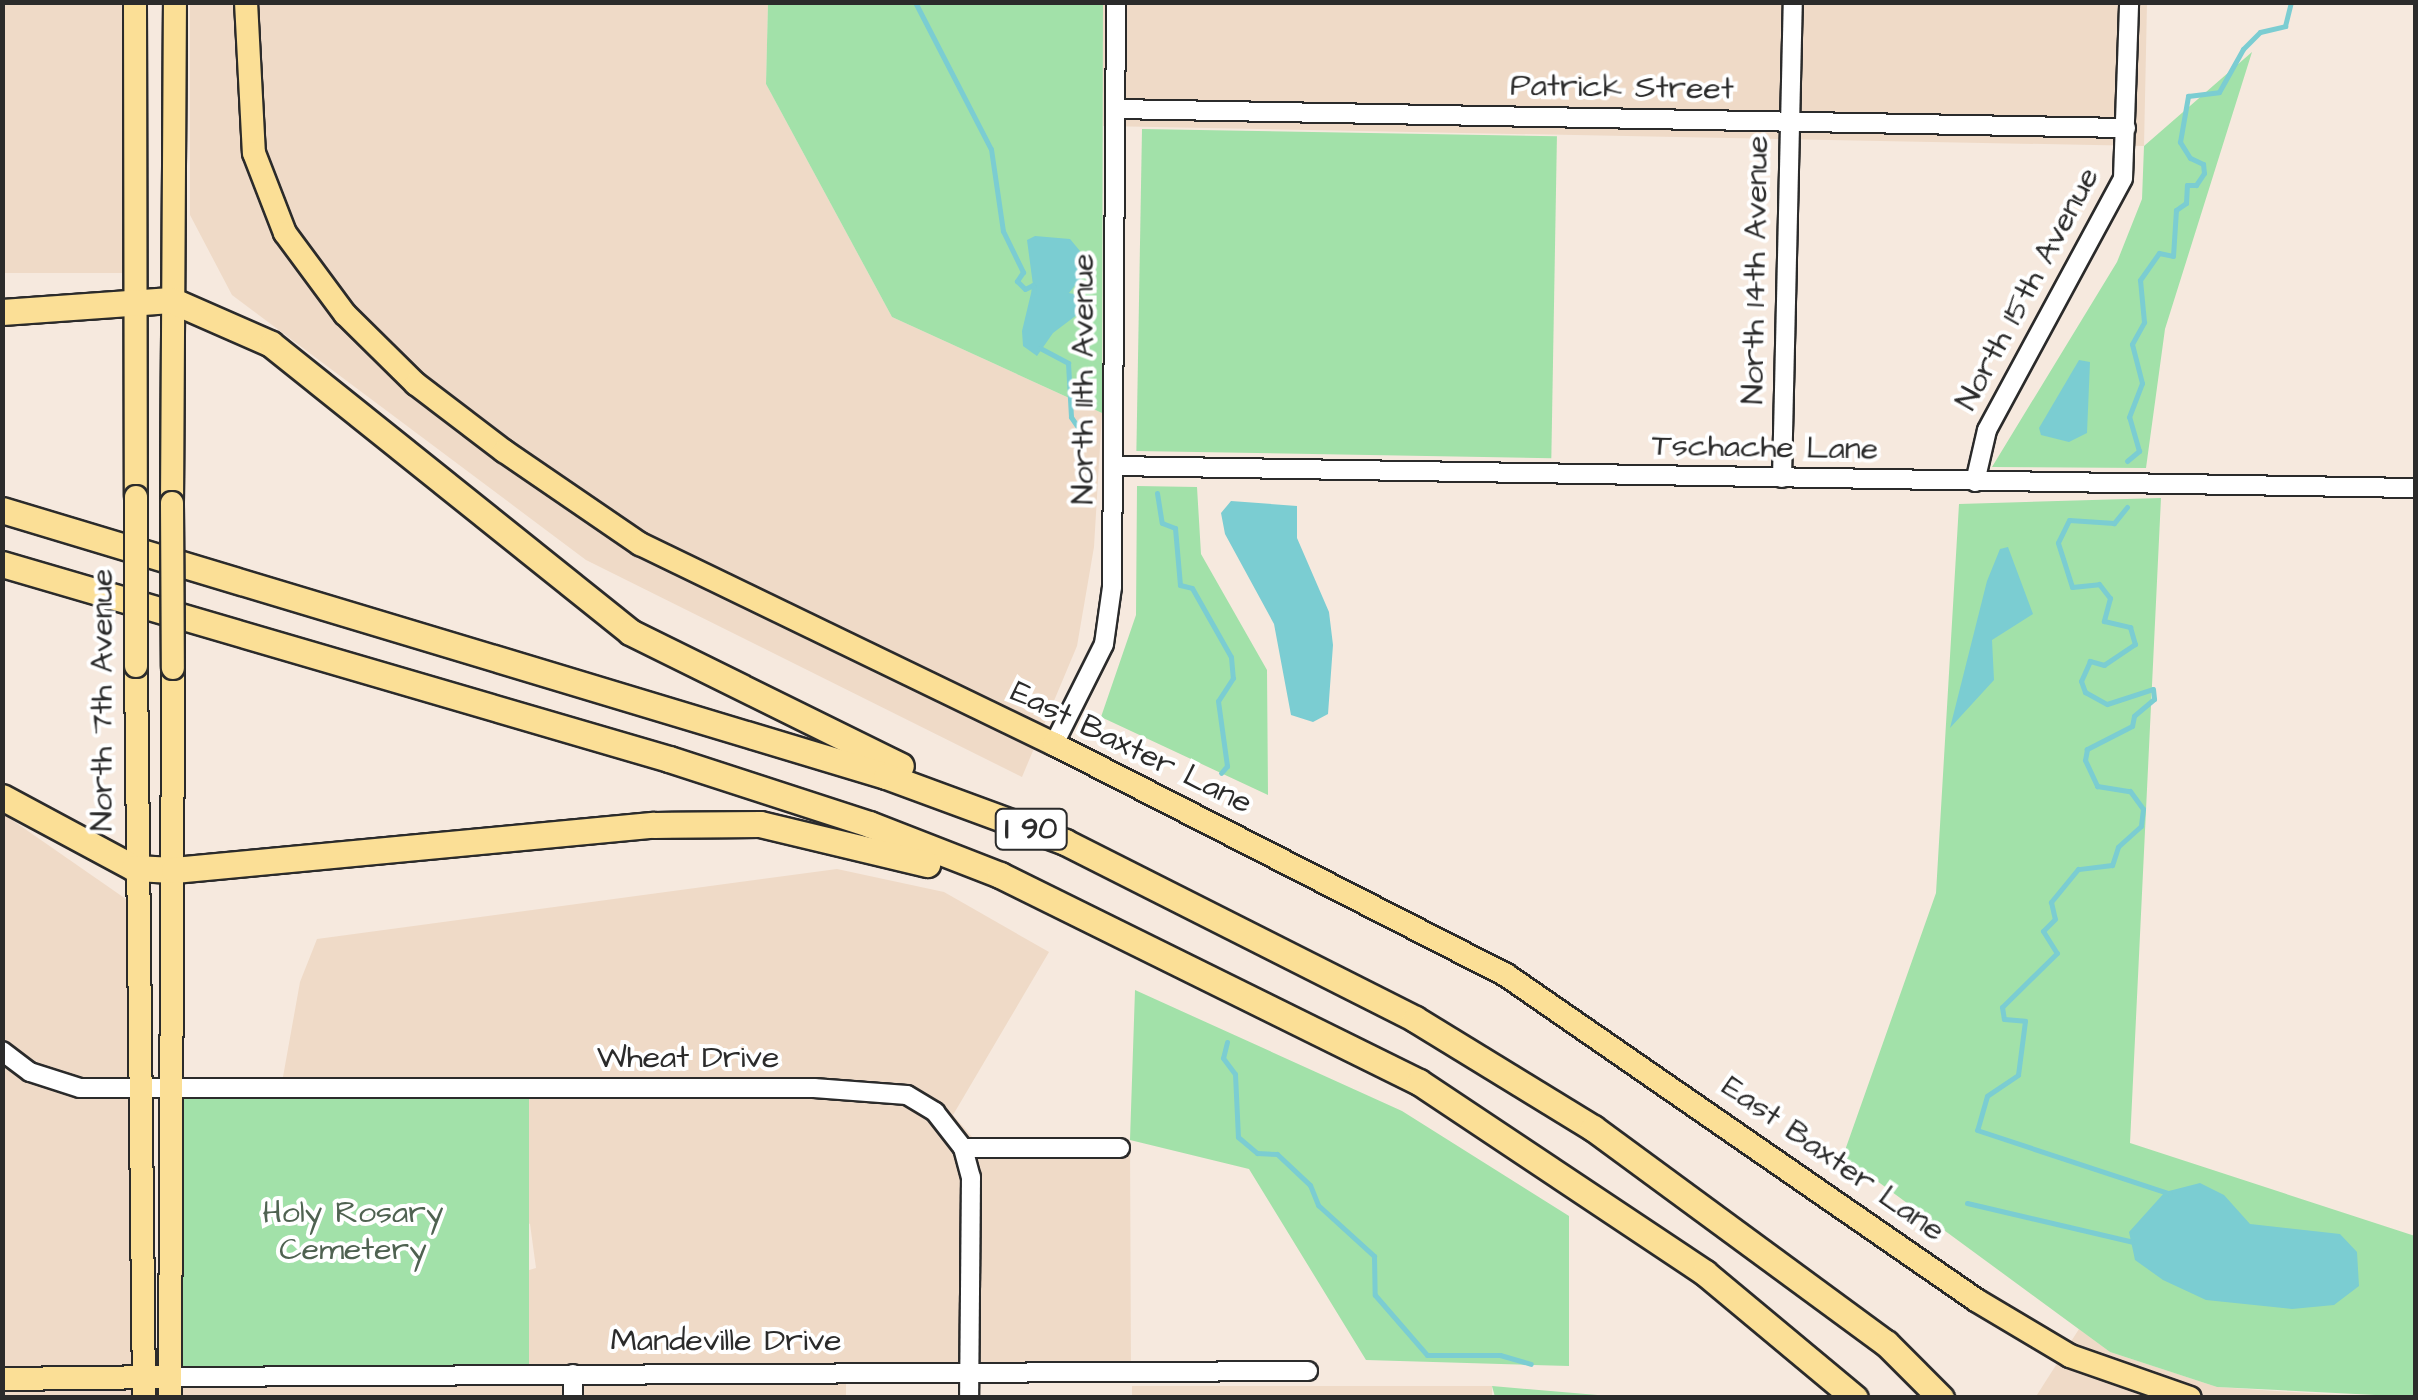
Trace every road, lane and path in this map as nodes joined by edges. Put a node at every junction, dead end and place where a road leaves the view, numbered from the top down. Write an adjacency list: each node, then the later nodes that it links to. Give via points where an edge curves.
1 (136, 2): 12 (main road, North 7th Avenue)
2 (161, 2): 8 (main road)
3 (176, 2): 8 (main road)
4 (246, 2): 21 (main road, East Baxter Lane, via 254,154 285,233 327,295 416,384 640,544)
5 (1116, 2): 9 (street, North 11th Avenue)
6 (1793, 2): 10 (street, North 14th Avenue)
7 (2129, 2): 11 (street, North 15th Avenue)
8 (174, 106): 13 (main road)
9 (1116, 109): 10 (street, Patrick Street); 15 (street, North 11th Avenue)
10 (1790, 121): 11 (street, Patrick Street); 16 (street, North 14th Avenue)
11 (2126, 128): 17 (street, North 15th Avenue, via 2123,178 2108,216 1987,430)
12 (138, 299): 13 (highway); 14 (highway); 24 (main road, North 7th Avenue, bridge)
13 (172, 300): 23 (highway, via 271,344 630,632 741,692); 25 (main road, bridge)
14 (2, 312)
15 (1114, 466): 16 (street, Tschache Lane); 21 (street, North 11th Avenue, via 1104,644)
16 (1782, 478): 17 (street, Tschache Lane)
17 (1975, 482): 18 (street, Tschache Lane)
18 (2416, 488)
19 (2, 510): 23 (highway, I 90, via 886,776)
20 (2, 564): 26 (highway, I 90, via 869,824 1000,876)
21 (1054, 744): 42 (main road, East Baxter Lane, via 1506,976 1976,1300 2070,1356)
22 (2, 797): 24 (highway)
23 (1064, 842): 41 (highway, I 90, via 1414,1018 1592,1128 1886,1343)
24 (134, 868): 25 (highway); 28 (main road, North 7th Avenue)
25 (174, 870): 26 (highway, via 654,825 760,824 904,855); 29 (main road)
26 (1130, 940): 40 (highway, I 90, via 1419,1082 1705,1273)
27 (2, 1052): 28 (street, Wheat Drive, via 57,1084)
28 (139, 1088): 29 (street, Wheat Drive); 36 (main road, North 7th Avenue)
29 (174, 1088): 30 (street, Wheat Drive, via 884,1089 934,1112); 37 (main road)
30 (963, 1148): 31 (street); 33 (street, via 971,1178)
31 (1120, 1148)
32 (1308, 1371): 33 (street, Mandeville Drive)
33 (968, 1372): 34 (street, Mandeville Drive); 39 (street)
34 (573, 1374): 37 (street, Mandeville Drive); 38 (street)
35 (2, 1379): 36 (main road, Mandeville Drive)
36 (144, 1387): 37 (main road, Mandeville Drive)
37 (170, 1387)
38 (573, 1398)
39 (968, 1398)
40 (1855, 1398)
41 (1941, 1398)
42 (2190, 1398)

